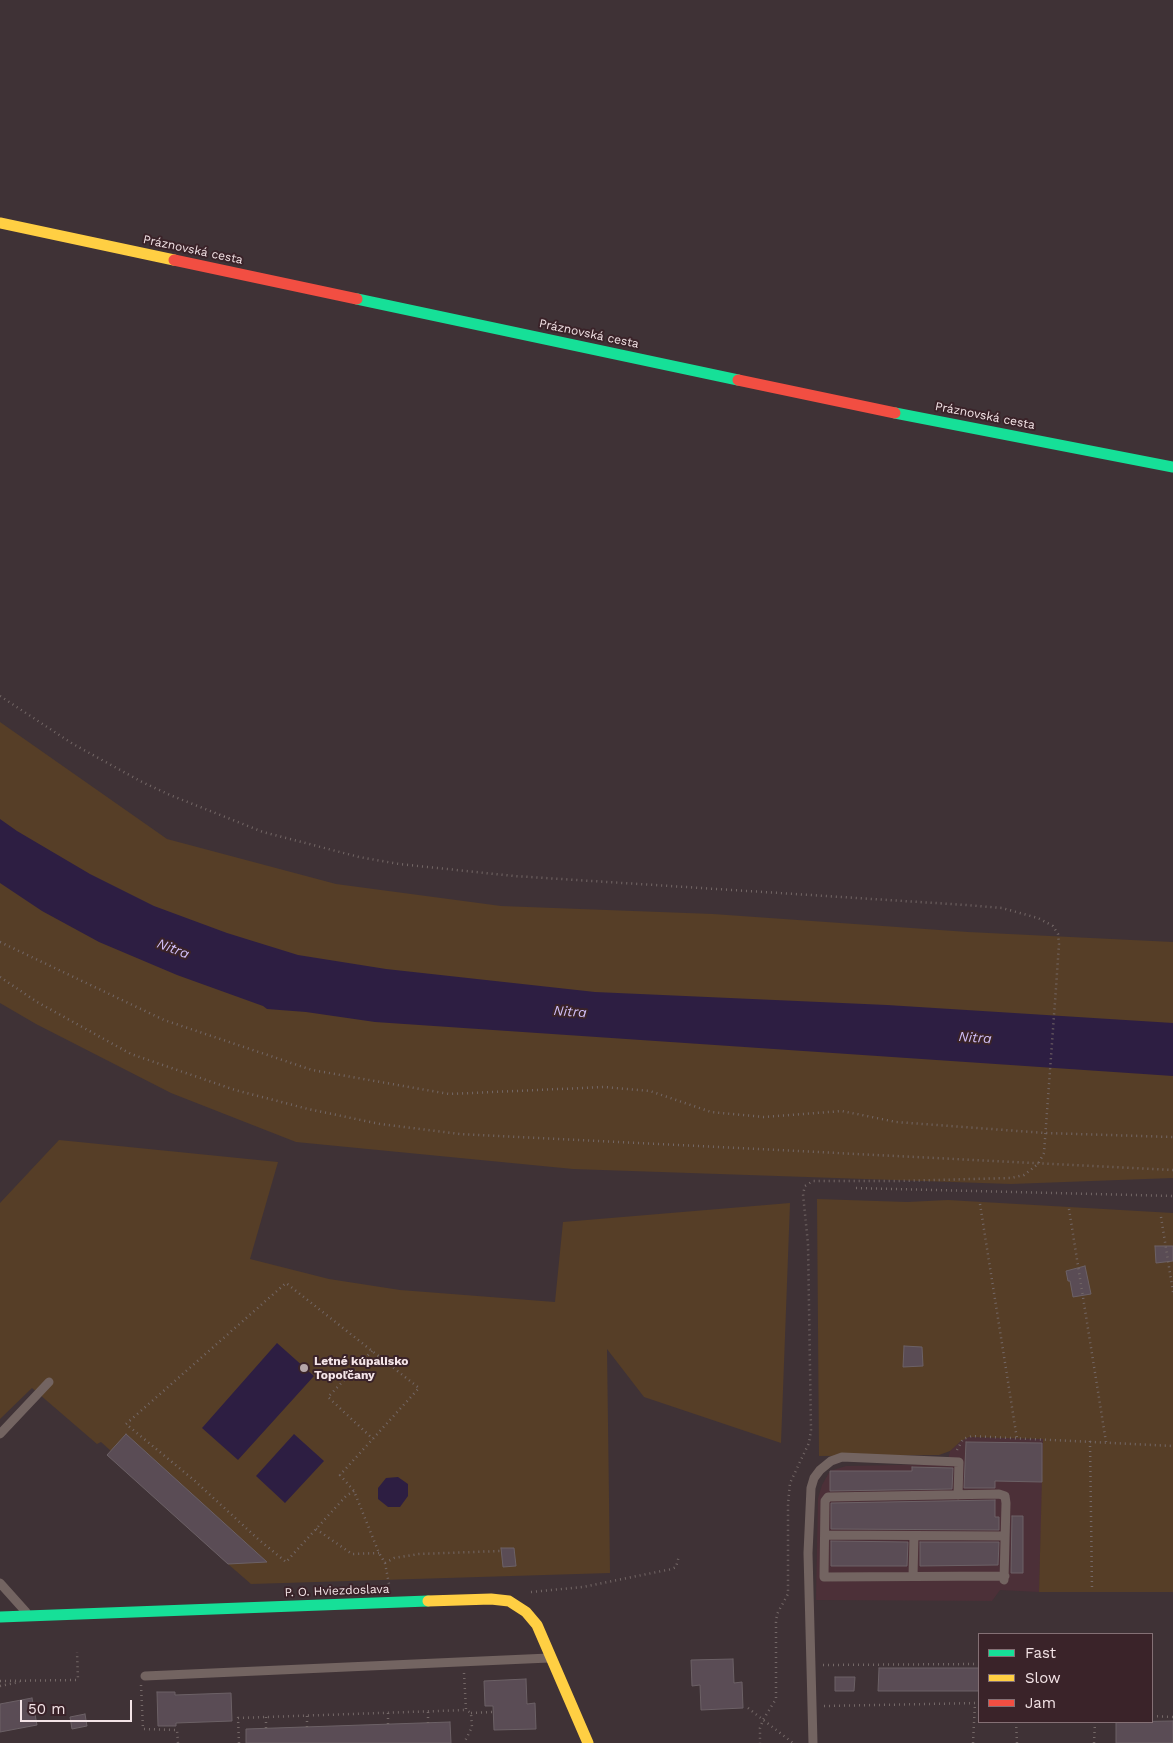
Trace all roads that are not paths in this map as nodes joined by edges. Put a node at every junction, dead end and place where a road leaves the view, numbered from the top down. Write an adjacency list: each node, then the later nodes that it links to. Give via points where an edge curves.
1 (0, 223): 2 (main road, Práznovská cesta, via 747,382)
2 (1173, 467)
3 (49, 1382): 4 (lane)
4 (0, 1434)
5 (958, 1495): 6 (lane, via 828,1497 825,1501); 8 (lane, via 1004,1496); 16 (lane, via 958,1462 850,1456 830,1461 814,1478 808,1553)
6 (825, 1535): 7 (lane); 9 (lane, via 824,1577)
7 (914, 1536): 8 (lane); 9 (lane)
8 (1005, 1536): 9 (lane, via 1005,1578)
9 (913, 1576)
10 (0, 1583): 11 (lane)
11 (30, 1616): 12 (main road, P. O. Hviezdoslava); 13 (main road, P. O. Hviezdoslava, via 491,1599 509,1601 526,1612 537,1625)
12 (0, 1617)
13 (552, 1658): 14 (lane); 15 (main road, P. O. Hviezdoslava)
14 (145, 1676)
15 (588, 1743)
16 (813, 1743)

